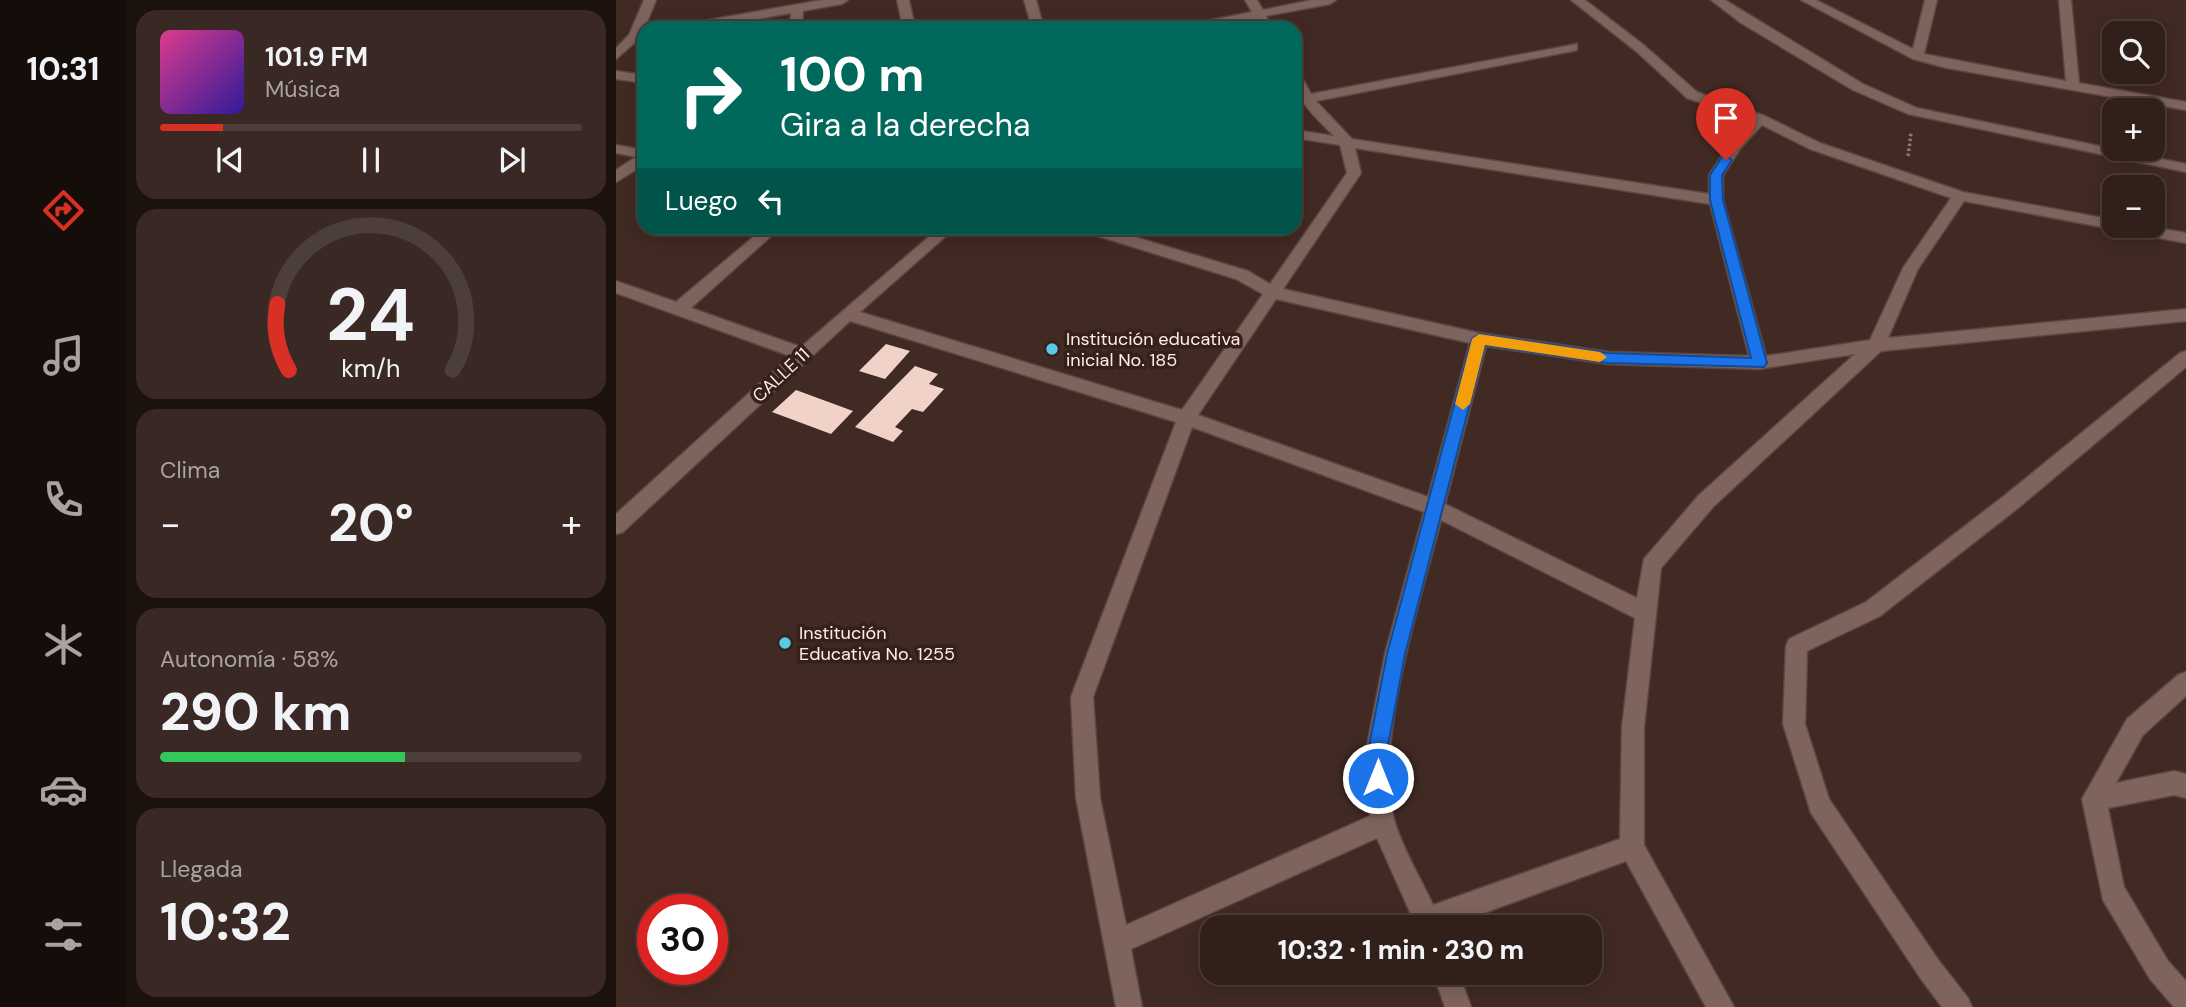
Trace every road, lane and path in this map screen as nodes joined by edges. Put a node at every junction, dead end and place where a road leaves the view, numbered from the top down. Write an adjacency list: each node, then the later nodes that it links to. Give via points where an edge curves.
1 (650, 0): 14 (street)
2 (842, 0): 12 (street)
3 (903, 0): 17 (street)
4 (1030, 0): 18 (street)
5 (1251, 0): 13 (street)
6 (1330, 0): 13 (street)
7 (1577, 0): 34 (street, via 1692,95)
8 (1717, 0): 33 (street, via 1858,87)
9 (1807, 0): 26 (street)
10 (1931, 0): 26 (street)
11 (2065, 0): 29 (street)
12 (797, 8): 15 (street); 16 (street)
13 (1260, 15): 19 (street); 20 (street)
14 (644, 21)
15 (726, 21)
16 (796, 21)
17 (908, 21)
18 (1036, 21)
19 (1228, 21)
20 (1263, 21)
21 (637, 36): 23 (street)
22 (637, 38): 25 (street)
23 (616, 40)
24 (1573, 47): 31 (street)
25 (616, 55)
26 (1917, 56): 29 (street)
27 (616, 75): 28 (street)
28 (637, 78)
29 (2073, 86): 32 (street)
30 (1302, 90): 31 (street)
31 (1307, 99): 36 (street)
32 (2186, 106)
33 (1913, 111): 40 (street); 42 (path)
34 (1760, 119): 42 (street, via 1815,146); 44 (street, via 1716,175)
35 (1302, 135): 36 (street)
36 (1346, 140): 44 (street); 52 (street, via 1354,173)
37 (616, 149): 38 (street)
38 (637, 154)
39 (637, 161): 41 (street)
40 (2186, 169)
41 (616, 177)
42 (1906, 177): 43 (street)
43 (1960, 196): 45 (street); 57 (street, via 1911,268)
44 (1716, 200): 60 (street)
45 (2102, 223)
46 (2165, 234): 50 (street)
47 (765, 235): 53 (street)
48 (940, 235): 54 (street, CALLE 11)
49 (1113, 235): 52 (street, via 1242,275)
50 (2186, 238)
51 (616, 287): 53 (street)
52 (1272, 292): 56 (street); 61 (street)
53 (678, 310): 58 (street)
54 (847, 314): 58 (street, CALLE 11); 61 (street)
55 (2186, 315): 57 (street)
56 (1479, 339): 60 (street, via 1608,358); 62 (street)
57 (1876, 345): 60 (street); 64 (street, via 1698,510 1651,565)
58 (803, 355): 63 (street, CALLE 11)
59 (2186, 357): 78 (street, via 2011,502 1873,608 1797,646 1794,724 1819,805)
60 (1759, 363)
61 (1186, 418): 62 (street); 72 (street, via 1082,697 1088,798)
62 (1436, 508): 64 (street); 68 (street, via 1396,654 1376,756)
63 (616, 526)
64 (1646, 613): 69 (street, via 1633,727)
65 (2186, 682): 67 (street, via 2135,727)
66 (2186, 786): 67 (street, via 2174,783)
67 (2094, 799): 74 (street, via 2112,891 2159,970)
68 (1383, 823): 70 (street); 72 (street)
69 (1632, 847): 71 (street); 77 (street)
70 (1425, 915)
71 (1453, 915)
72 (1118, 942): 75 (street)
73 (1450, 985): 76 (street)
74 (2186, 1001)
75 (1129, 1007)
76 (1458, 1007)
77 (1721, 1007)
78 (1959, 1007)

